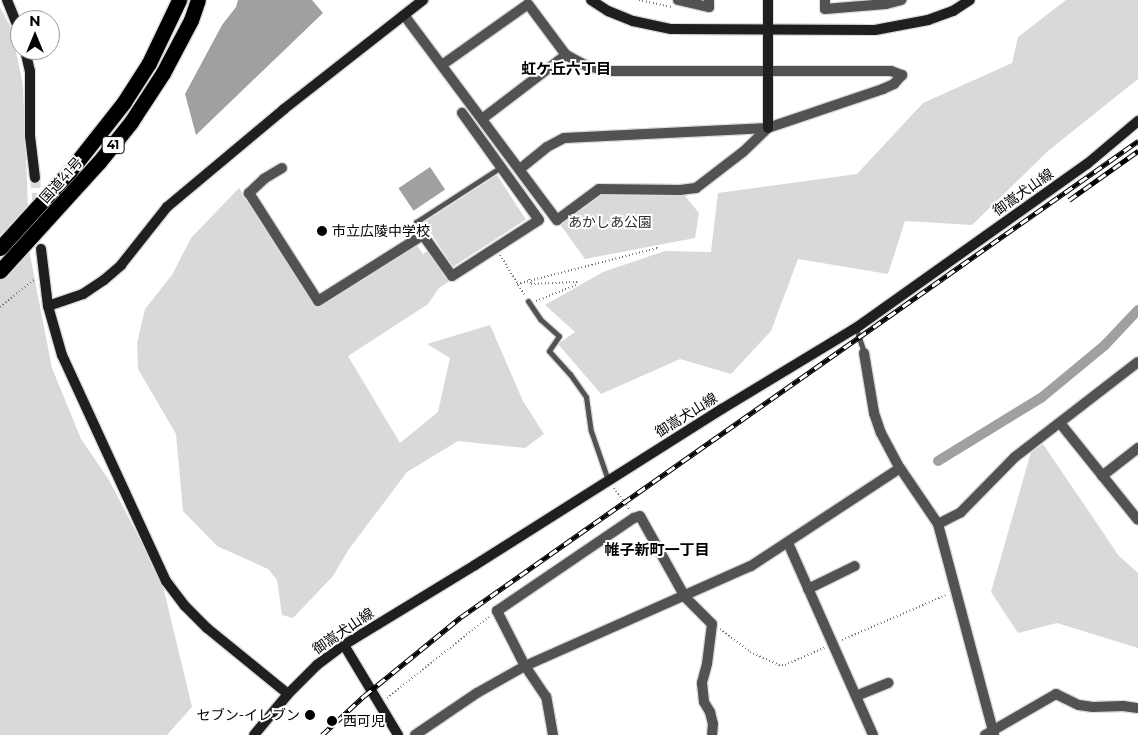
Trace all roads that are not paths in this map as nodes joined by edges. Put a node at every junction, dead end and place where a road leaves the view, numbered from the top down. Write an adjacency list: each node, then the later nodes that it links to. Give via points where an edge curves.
1 (179, 0): 26 (highway, 国道41号 / 41, via 149,63 124,102 69,172)
2 (198, 0): 28 (highway, 国道41号 / 41, via 163,73 131,122 100,162)
3 (423, 0): 11 (street)
4 (591, 0): 12 (street, via 633,21 671,29)
5 (709, 0): 10 (street, via 709,7)
6 (768, 0): 12 (street)
7 (825, 0): 8 (street, via 825,9)
8 (901, 0)
9 (970, 0): 12 (street, via 953,11 928,20 892,28)
10 (682, 1)
11 (404, 15): 15 (street); 30 (street, via 284,109 167,208 121,265 104,280 83,294)
12 (768, 29): 16 (street)
13 (566, 55): 15 (street, via 528,4); 16 (street, via 587,66 609,71); 18 (street)
14 (27, 60): 24 (street)
15 (442, 66): 18 (street)
16 (767, 72): 20 (street); 20 (street, via 891,71 902,75 894,84 882,89)
17 (462, 113): 21 (street)
18 (482, 119): 23 (street)
19 (1138, 121): 31 (street, 御嵩犬山線, via 1087,164)
20 (768, 128): 23 (street, via 564,138 547,146); 23 (street, via 696,188 599,189 557,220)
21 (501, 167): 25 (lane, via 416,222); 25 (street, via 539,220 452,276)
22 (282, 168): 25 (street, via 249,192 318,301)
23 (520, 169)
24 (35, 178)
25 (423, 235)
26 (0, 248)
27 (41, 249): 30 (street)
28 (0, 271)
29 (529, 302): 38 (lane, via 540,319 559,336 548,351 586,397 591,431)
30 (48, 306): 48 (street, via 70,375 166,581 207,628)
31 (856, 328): 32 (lane); 38 (street, 御嵩犬山線)
32 (864, 354): 36 (street, via 874,413)
33 (1138, 362): 34 (street)
34 (1060, 423): 37 (street); 40 (street, via 1015,457 960,513)
35 (1138, 448): 37 (street)
36 (900, 468): 40 (street); 41 (street)
37 (1102, 476): 39 (street)
38 (608, 480): 45 (street, 御嵩犬山線)
39 (1138, 520)
40 (938, 524): 51 (street)
41 (788, 543): 43 (street); 44 (street, via 751,566)
42 (855, 566): 43 (street)
43 (808, 589): 49 (street)
44 (685, 597): 46 (street); 46 (street, via 640,516 634,518 497,611); 56 (street, via 712,624 702,683 704,702 713,724)
45 (344, 645): 48 (street, 御嵩犬山線, via 317,665); 53 (street)
46 (525, 666): 54 (street, via 477,693); 55 (street, via 546,697)
47 (888, 682): 49 (street)
48 (288, 694): 52 (street, 御嵩犬山線)
49 (856, 696): 57 (street)
50 (1138, 708): 51 (street, via 1079,705 1056,694)
51 (991, 734)
52 (254, 735)
53 (398, 735)
54 (415, 735)
55 (553, 735)
56 (712, 735)
57 (872, 735)

